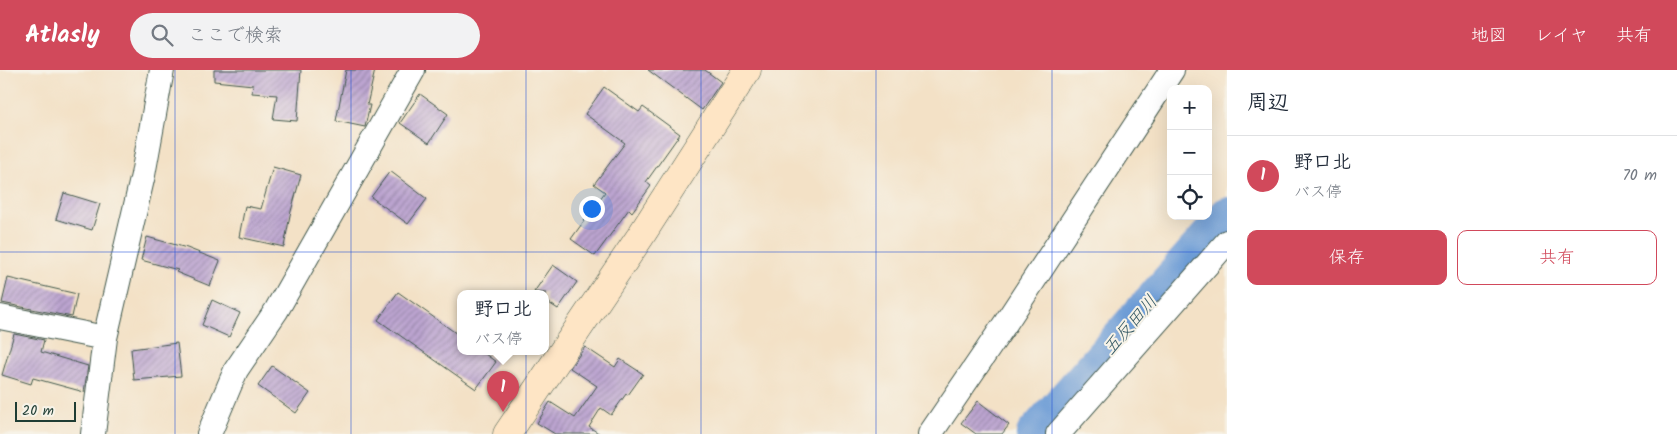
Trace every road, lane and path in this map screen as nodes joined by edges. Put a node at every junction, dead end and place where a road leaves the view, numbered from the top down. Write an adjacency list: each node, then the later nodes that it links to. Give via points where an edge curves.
1 (162, 70): 7 (street, via 143,175)
2 (413, 70): 9 (street, via 276,311 236,370)
3 (747, 70): 10 (street)
4 (1172, 70): 11 (street)
5 (1227, 242): 12 (street)
6 (0, 318): 7 (street)
7 (104, 338): 8 (street)
8 (93, 434)
9 (208, 434)
10 (508, 434)
11 (930, 434)
12 (1058, 434)

